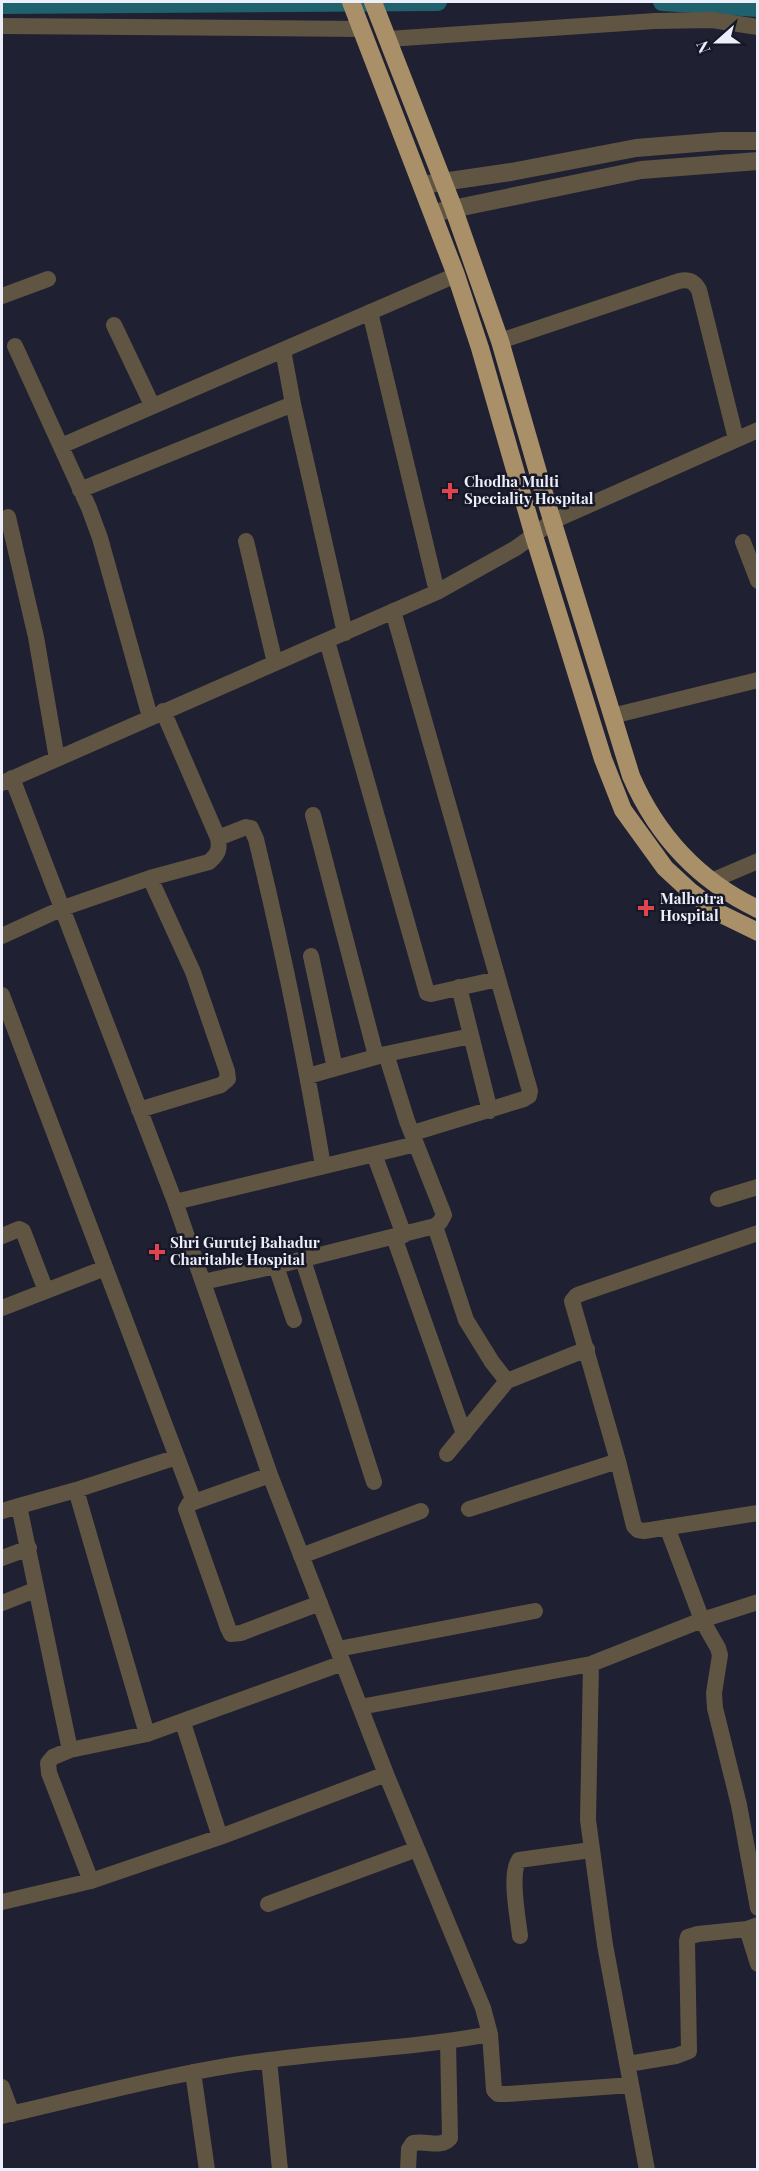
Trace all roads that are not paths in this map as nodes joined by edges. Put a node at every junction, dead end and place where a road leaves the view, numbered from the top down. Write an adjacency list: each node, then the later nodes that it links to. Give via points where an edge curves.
1 (373, 2): 5 (highway)
2 (356, 15): 3 (street); 11 (highway)
3 (2, 26)
4 (758, 27): 5 (street, via 712,20 655,21)
5 (388, 39): 10 (highway)
6 (758, 141): 7 (street)
7 (636, 148): 9 (street); 10 (street)
8 (758, 161): 9 (street)
9 (641, 170): 12 (street)
10 (442, 181): 11 (street); 12 (highway)
11 (422, 185): 13 (highway)
12 (453, 207): 13 (street); 19 (highway)
13 (433, 213): 14 (highway)
14 (456, 275): 17 (street); 30 (highway)
15 (48, 279): 16 (street)
16 (2, 296)
17 (370, 312): 21 (street); 34 (street)
18 (114, 325): 23 (street)
19 (500, 341): 25 (street, via 690,280 699,290); 29 (highway)
20 (15, 346): 26 (street)
21 (283, 350): 22 (street); 23 (street)
22 (293, 404): 27 (street); 36 (street)
23 (152, 405): 26 (street)
24 (758, 430): 25 (street)
25 (736, 439): 29 (street)
26 (61, 446): 27 (street)
27 (80, 490): 40 (street, via 100,538)
28 (8, 517): 42 (street, via 36,637)
29 (553, 521): 30 (street); 41 (highway)
30 (534, 536): 34 (street); 51 (highway, via 603,759 623,810 665,868 691,892 719,913)
31 (246, 541): 38 (street)
32 (743, 542): 33 (street)
33 (758, 581)
34 (437, 592): 35 (street)
35 (393, 611): 36 (street); 54 (street)
36 (345, 633): 37 (street)
37 (327, 641): 38 (street); 55 (street, via 424,986 431,994)
38 (275, 663): 40 (street)
39 (758, 680): 41 (street)
40 (156, 714): 42 (street); 45 (street)
41 (612, 716): 48 (highway, via 642,800 681,854)
42 (57, 759): 43 (street)
43 (7, 781): 49 (street)
44 (313, 815): 58 (street)
45 (218, 838): 47 (street, via 220,850 209,862); 60 (street, via 246,827 251,828 256,839)
46 (758, 861): 48 (street)
47 (150, 878): 49 (street); 61 (street, via 193,972 228,1079 221,1085)
48 (711, 881): 50 (highway)
49 (63, 908): 52 (street); 61 (street)
50 (758, 909)
51 (758, 932)
52 (2, 936)
53 (311, 956): 59 (street)
54 (498, 979): 55 (street); 62 (street, via 530,1091 524,1099)
55 (459, 987): 57 (street)
56 (2, 994): 75 (street)
57 (471, 1036): 58 (street); 62 (street)
58 (381, 1055): 59 (street); 63 (street)
59 (335, 1068): 60 (street)
60 (308, 1076): 65 (street)
61 (139, 1110): 68 (street)
62 (489, 1111): 63 (street)
63 (415, 1138): 64 (street); 69 (street, via 444,1215)
64 (374, 1154): 65 (street); 72 (street)
65 (323, 1166): 68 (street)
66 (758, 1187): 67 (street)
67 (718, 1198)
68 (175, 1202): 76 (street)
69 (435, 1226): 72 (street); 81 (street, via 466,1320)
70 (758, 1233): 80 (street, via 576,1296 573,1306)
71 (2, 1236): 77 (street, via 23,1231)
72 (399, 1236): 73 (street); 82 (street)
73 (303, 1260): 74 (street); 87 (street)
74 (276, 1266): 76 (street); 79 (street)
75 (105, 1268): 77 (street); 84 (street)
76 (203, 1282): 86 (street)
77 (46, 1291): 78 (street)
78 (2, 1308)
79 (294, 1320)
80 (587, 1349): 81 (street); 85 (street)
81 (507, 1381): 82 (street)
82 (464, 1434): 83 (street)
83 (447, 1454)
84 (177, 1456): 88 (street); 89 (street)
85 (618, 1461): 91 (street); 95 (street, via 634,1526 644,1531)
86 (270, 1475): 89 (street); 97 (street)
87 (374, 1482)
88 (76, 1490): 90 (street); 109 (street)
89 (194, 1502): 102 (street, via 189,1504 186,1515 231,1634 241,1634)
90 (19, 1506): 92 (street); 96 (street)
91 (469, 1509)
92 (2, 1511)
93 (421, 1511): 97 (street)
94 (758, 1513): 95 (street)
95 (667, 1527): 104 (street)
96 (29, 1548): 98 (street); 99 (street)
97 (301, 1556): 102 (street)
98 (2, 1558)
99 (35, 1590): 101 (street); 110 (street)
100 (758, 1602): 104 (street)
101 (2, 1603)
102 (320, 1603): 105 (street)
103 (535, 1611): 105 (street)
104 (702, 1620): 106 (street); 118 (street, via 720,1655 715,1708 739,1805)
105 (341, 1656): 107 (street); 108 (street)
106 (591, 1664): 107 (street); 114 (street, via 587,1777)
107 (360, 1707): 111 (street)
108 (183, 1723): 109 (street); 112 (street)
109 (147, 1734): 110 (street)
110 (70, 1750): 115 (street, via 53,1757 48,1763 49,1773)
111 (386, 1774): 112 (street); 113 (street)
112 (220, 1837): 115 (street)
113 (417, 1850): 117 (street); 122 (street, via 483,2008)
114 (591, 1851): 120 (street, via 519,1860 514,1875); 125 (street)
115 (91, 1881): 116 (street)
116 (2, 1902)
117 (268, 1904)
118 (758, 1908)
119 (752, 1927): 121 (street); 125 (street, via 688,1937 688,2051)
120 (520, 1936)
121 (758, 1964)
122 (490, 2034): 123 (street); 127 (street, via 492,2084 498,2094)
123 (448, 2042): 124 (street); 132 (street, via 450,2138 441,2144 412,2143)
124 (269, 2060): 126 (street); 131 (street)
125 (628, 2064): 127 (street)
126 (193, 2072): 129 (street); 130 (street)
127 (630, 2085): 133 (street)
128 (2, 2087): 129 (street)
129 (7, 2115)
130 (207, 2169)
131 (280, 2169)
132 (408, 2169)
133 (647, 2169)

